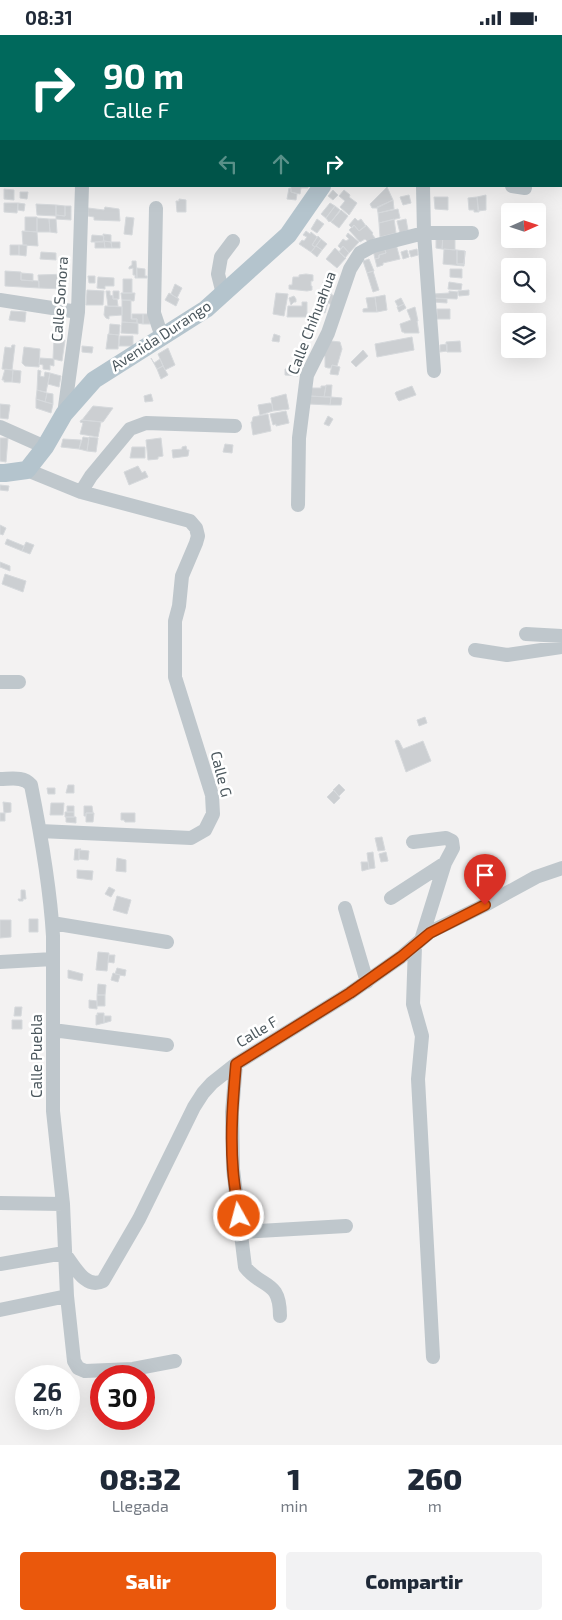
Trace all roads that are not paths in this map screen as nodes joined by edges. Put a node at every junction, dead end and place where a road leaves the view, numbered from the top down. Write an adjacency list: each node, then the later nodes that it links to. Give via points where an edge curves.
1 (82, 187): 11 (street, Calle Sonora)
2 (321, 187): 9 (main road, Avenida Durango, via 288,235)
3 (423, 187): 5 (street)
4 (156, 208): 12 (street, via 154,313)
5 (424, 233): 6 (street, Calle Chihuahua); 13 (street); 21 (street, Calle Chihuahua, via 373,245 360,253 350,269 328,333 306,375 299,438)
6 (472, 233)
7 (233, 241): 9 (street, via 221,257 218,274)
8 (0, 293): 10 (street)
9 (223, 294): 12 (main road, Avenida Durango)
10 (0, 302): 11 (street)
11 (78, 312): 14 (street, Calle Sonora)
12 (162, 337): 14 (main road, Avenida Durango, via 94,380)
13 (434, 371)
14 (64, 414): 17 (main road, Avenida Durango)
15 (235, 426): 20 (street, via 146,423 130,429)
16 (0, 427): 17 (street)
17 (45, 447): 18 (main road, Avenida Durango)
18 (27, 470): 19 (main road); 20 (street)
19 (0, 473)
20 (81, 492): 29 (street, Calle G, via 190,521 196,528 198,536 182,576 175,621 175,677 212,795 213,814 205,830 191,838)
21 (298, 505)
22 (526, 634): 23 (street)
23 (562, 636)
24 (562, 647): 25 (street, via 508,655)
25 (475, 650)
26 (0, 681): 27 (street)
27 (20, 682)
28 (0, 779): 29 (street, Calle Puebla, via 22,779 31,785)
29 (40, 831): 35 (street, Calle Puebla)
30 (413, 842): 31 (street, via 446,837 452,841 453,848)
31 (445, 863): 33 (street); 37 (street)
32 (562, 868): 37 (street, Calle F, via 536,877 430,933)
33 (391, 898)
34 (345, 909): 40 (street)
35 (52, 923): 36 (street); 38 (street, Calle Puebla)
36 (167, 941)
37 (418, 943): 40 (street, Calle F); 53 (street, via 413,1004 422,1036 418,1079)
38 (53, 959): 39 (street); 41 (street, Calle Puebla)
39 (0, 962)
40 (367, 982): 43 (street, Calle F)
41 (53, 1030): 42 (street); 45 (street, Calle Puebla, via 53,1111)
42 (167, 1045)
43 (236, 1064): 47 (street, via 232,1112 233,1169); 48 (street, Calle F, via 212,1083 194,1107 139,1219 103,1281 97,1284 85,1279)
44 (0, 1203): 45 (street)
45 (63, 1204): 48 (street, Calle Puebla)
46 (346, 1226): 47 (street)
47 (240, 1232): 52 (street, via 245,1267 277,1293)
48 (64, 1253): 49 (street); 50 (street, Calle Puebla)
49 (0, 1264)
50 (67, 1296): 51 (street); 54 (street, Calle Puebla, via 74,1361 78,1368 85,1371 132,1369)
51 (0, 1310)
52 (280, 1316)
53 (433, 1357)
54 (175, 1361)

